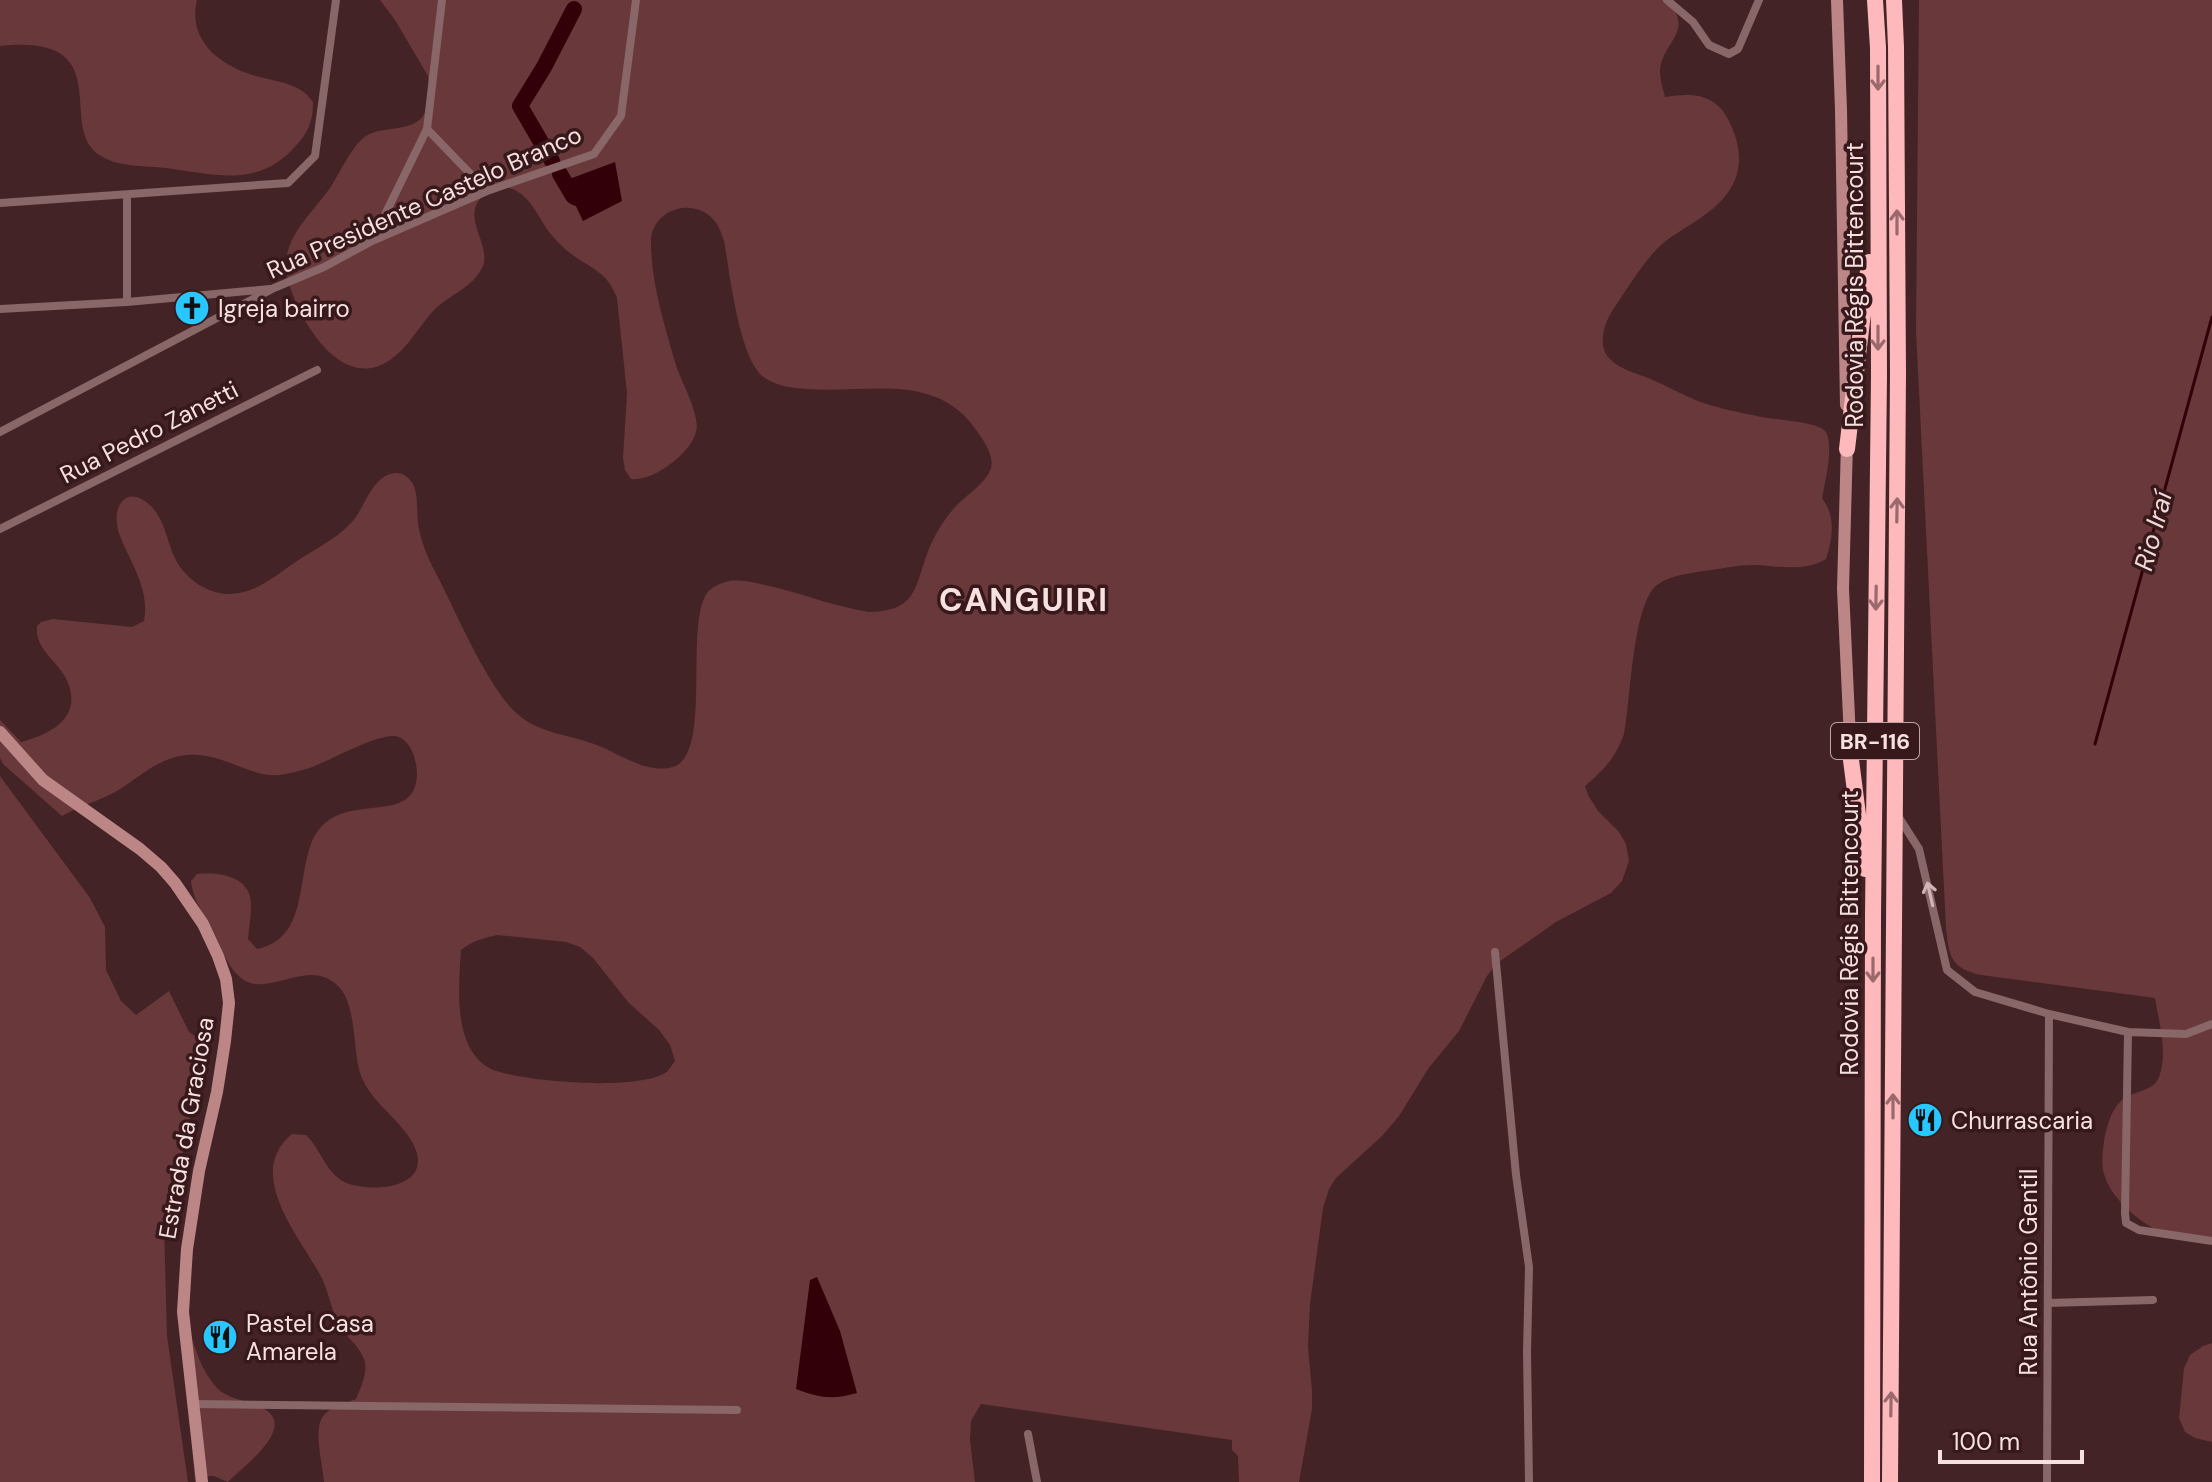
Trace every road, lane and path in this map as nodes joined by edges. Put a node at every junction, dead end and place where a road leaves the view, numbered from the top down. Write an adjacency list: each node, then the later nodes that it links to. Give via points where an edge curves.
1 (336, 0): 12 (street, via 315,156 288,183)
2 (442, 0): 9 (street)
3 (636, 0): 11 (street, Rua Presidente Castelo Branco, via 621,116 594,154)
4 (1667, 0): 5 (street, via 1709,45 1729,54 1738,49)
5 (1759, 0)
6 (1837, 0): 20 (main road)
7 (1875, 0): 10 (highway, Rodovia Régis Bittencourt / BR-116, one-way to 10)
8 (1894, 0): 24 (highway, Rodovia Régis Bittencourt / BR-116, one-way to 8)
9 (427, 129): 11 (street); 14 (street)
10 (1878, 189): 20 (highway); 25 (highway, Rodovia Régis Bittencourt / BR-116, one-way to 25)
11 (487, 191): 14 (street, Rua Presidente Castelo Branco)
12 (127, 195): 13 (street); 16 (street)
13 (0, 203)
14 (372, 241): 15 (street, Rua Presidente Castelo Branco)
15 (274, 288): 16 (street); 19 (street, Rua Presidente Castelo Branco)
16 (127, 302): 17 (street)
17 (0, 309)
18 (317, 370): 21 (street, Rua Pedro Zanetti)
19 (0, 432)
20 (1847, 449): 23 (main road, via 1843,589)
21 (0, 529)
22 (0, 732): 33 (main road, Estrada da Graciosa, via 43,780 161,867 203,924 226,979 223,1054 187,1249 183,1312)
23 (1851, 760): 25 (highway)
24 (1894, 811): 27 (street, one-way to 24, via 1975,992 1947,970 1919,849); 40 (highway, Rodovia Régis Bittencourt / BR-116, one-way to 24)
25 (1873, 915): 39 (highway, Rodovia Régis Bittencourt / BR-116, one-way to 39)
26 (1495, 952): 38 (street, via 1529,1267)
27 (2049, 1014): 29 (street); 32 (street, Rua Antônio Gentil)
28 (2212, 1024): 29 (street, via 2186,1034)
29 (2128, 1032): 30 (street, via 2126,1223 2139,1230)
30 (2212, 1241)
31 (2153, 1300): 32 (street)
32 (2048, 1303): 41 (street, Rua Antônio Gentil)
33 (193, 1404): 34 (street); 36 (main road, Estrada da Graciosa)
34 (737, 1410)
35 (1028, 1434): 37 (street)
36 (202, 1482)
37 (1037, 1482)
38 (1529, 1482)
39 (1872, 1482)
40 (1890, 1482)
41 (2047, 1482)

